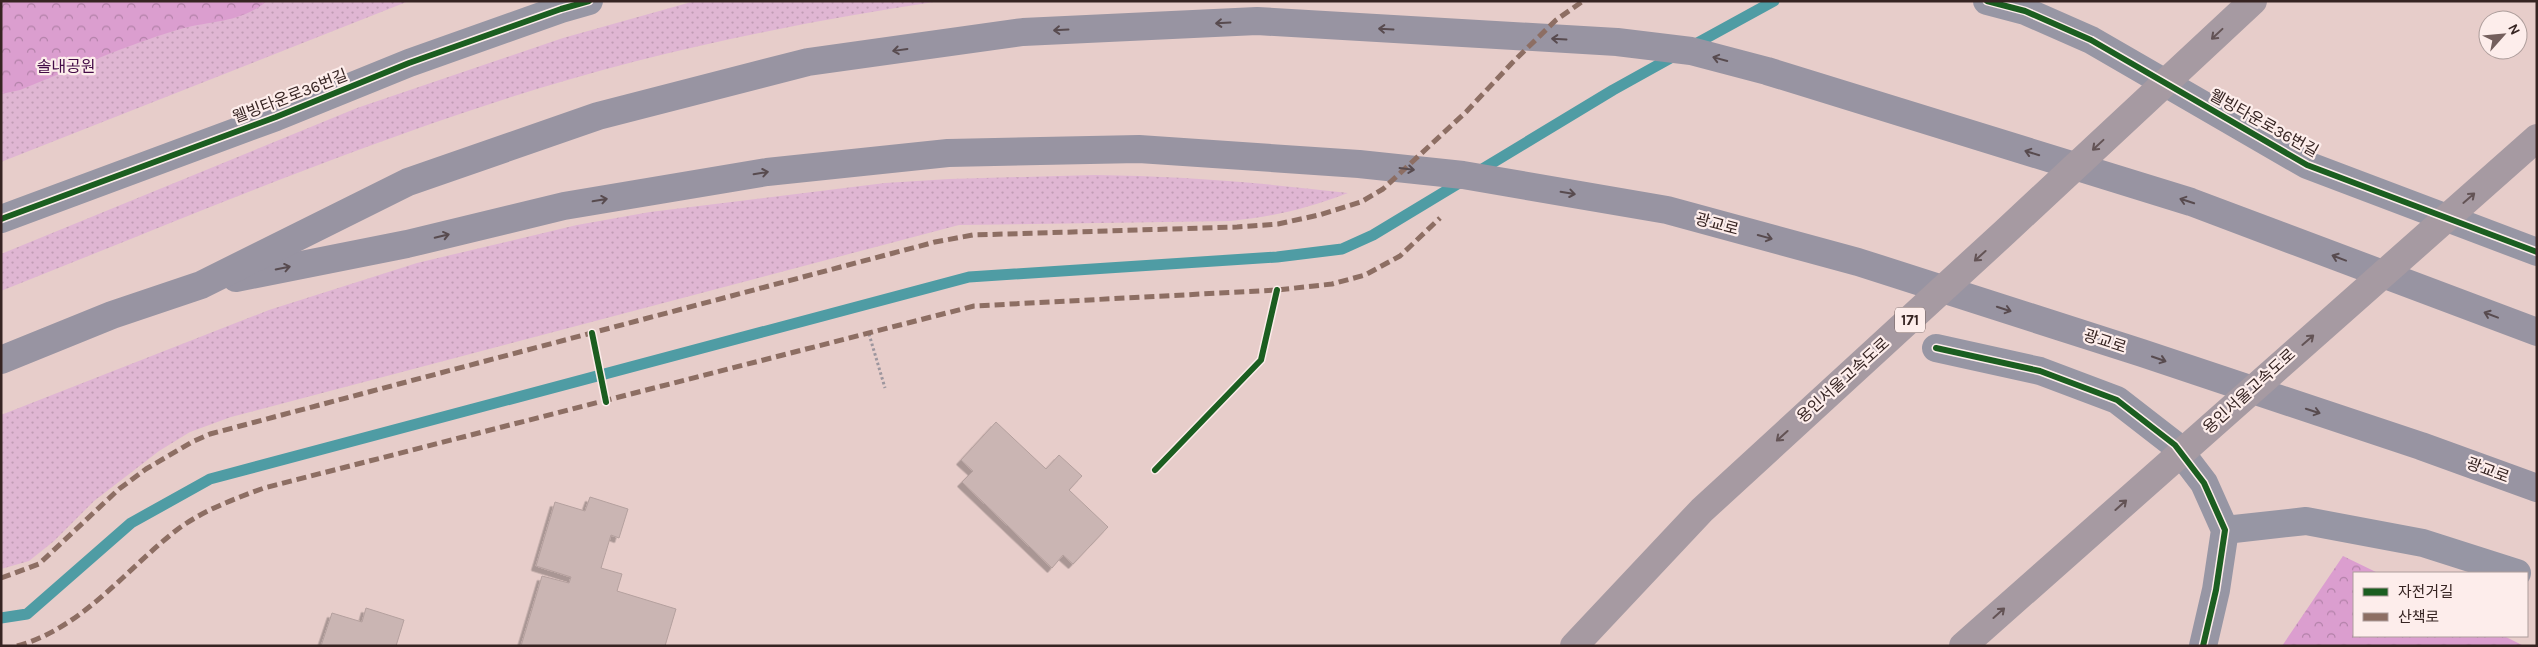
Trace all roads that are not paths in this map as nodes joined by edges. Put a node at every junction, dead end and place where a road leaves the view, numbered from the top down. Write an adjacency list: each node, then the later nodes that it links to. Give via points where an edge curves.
1 (589, 1): 5 (street, 웰빙타운로36번길, via 561,8 409,63 276,117)
2 (1987, 1): 6 (street, 웰빙타운로36번길, via 2025,11 2091,40 2307,165)
3 (2253, 1): 14 (highway, 용인서울고속도로 / 171, one-way to 14, bridge, via 1702,510)
4 (2537, 138): 15 (highway, 용인서울고속도로, one-way to 4, bridge)
5 (1, 219)
6 (2537, 252)
7 (200, 285): 8 (main road, one-way to 7, via 2191,202 1767,71 1691,51 1617,42 1257,21 1023,32 808,62 598,116 408,182); 10 (main road, via 112,315); 11 (main road, 광교로, one-way to 11, via 406,244 564,206 767,172 948,153 1139,149 1359,164 1463,175 1667,210 1858,262 2142,353)
8 (2537, 332)
9 (1936, 348): 12 (street, via 2040,371 2117,400 2175,445 2204,483)
10 (1, 360)
11 (2537, 488)
12 (2225, 530): 13 (street, via 2306,521 2423,542); 16 (street, via 2216,590)
13 (2514, 572)
14 (1574, 646)
15 (1963, 646)
16 (2202, 646)

